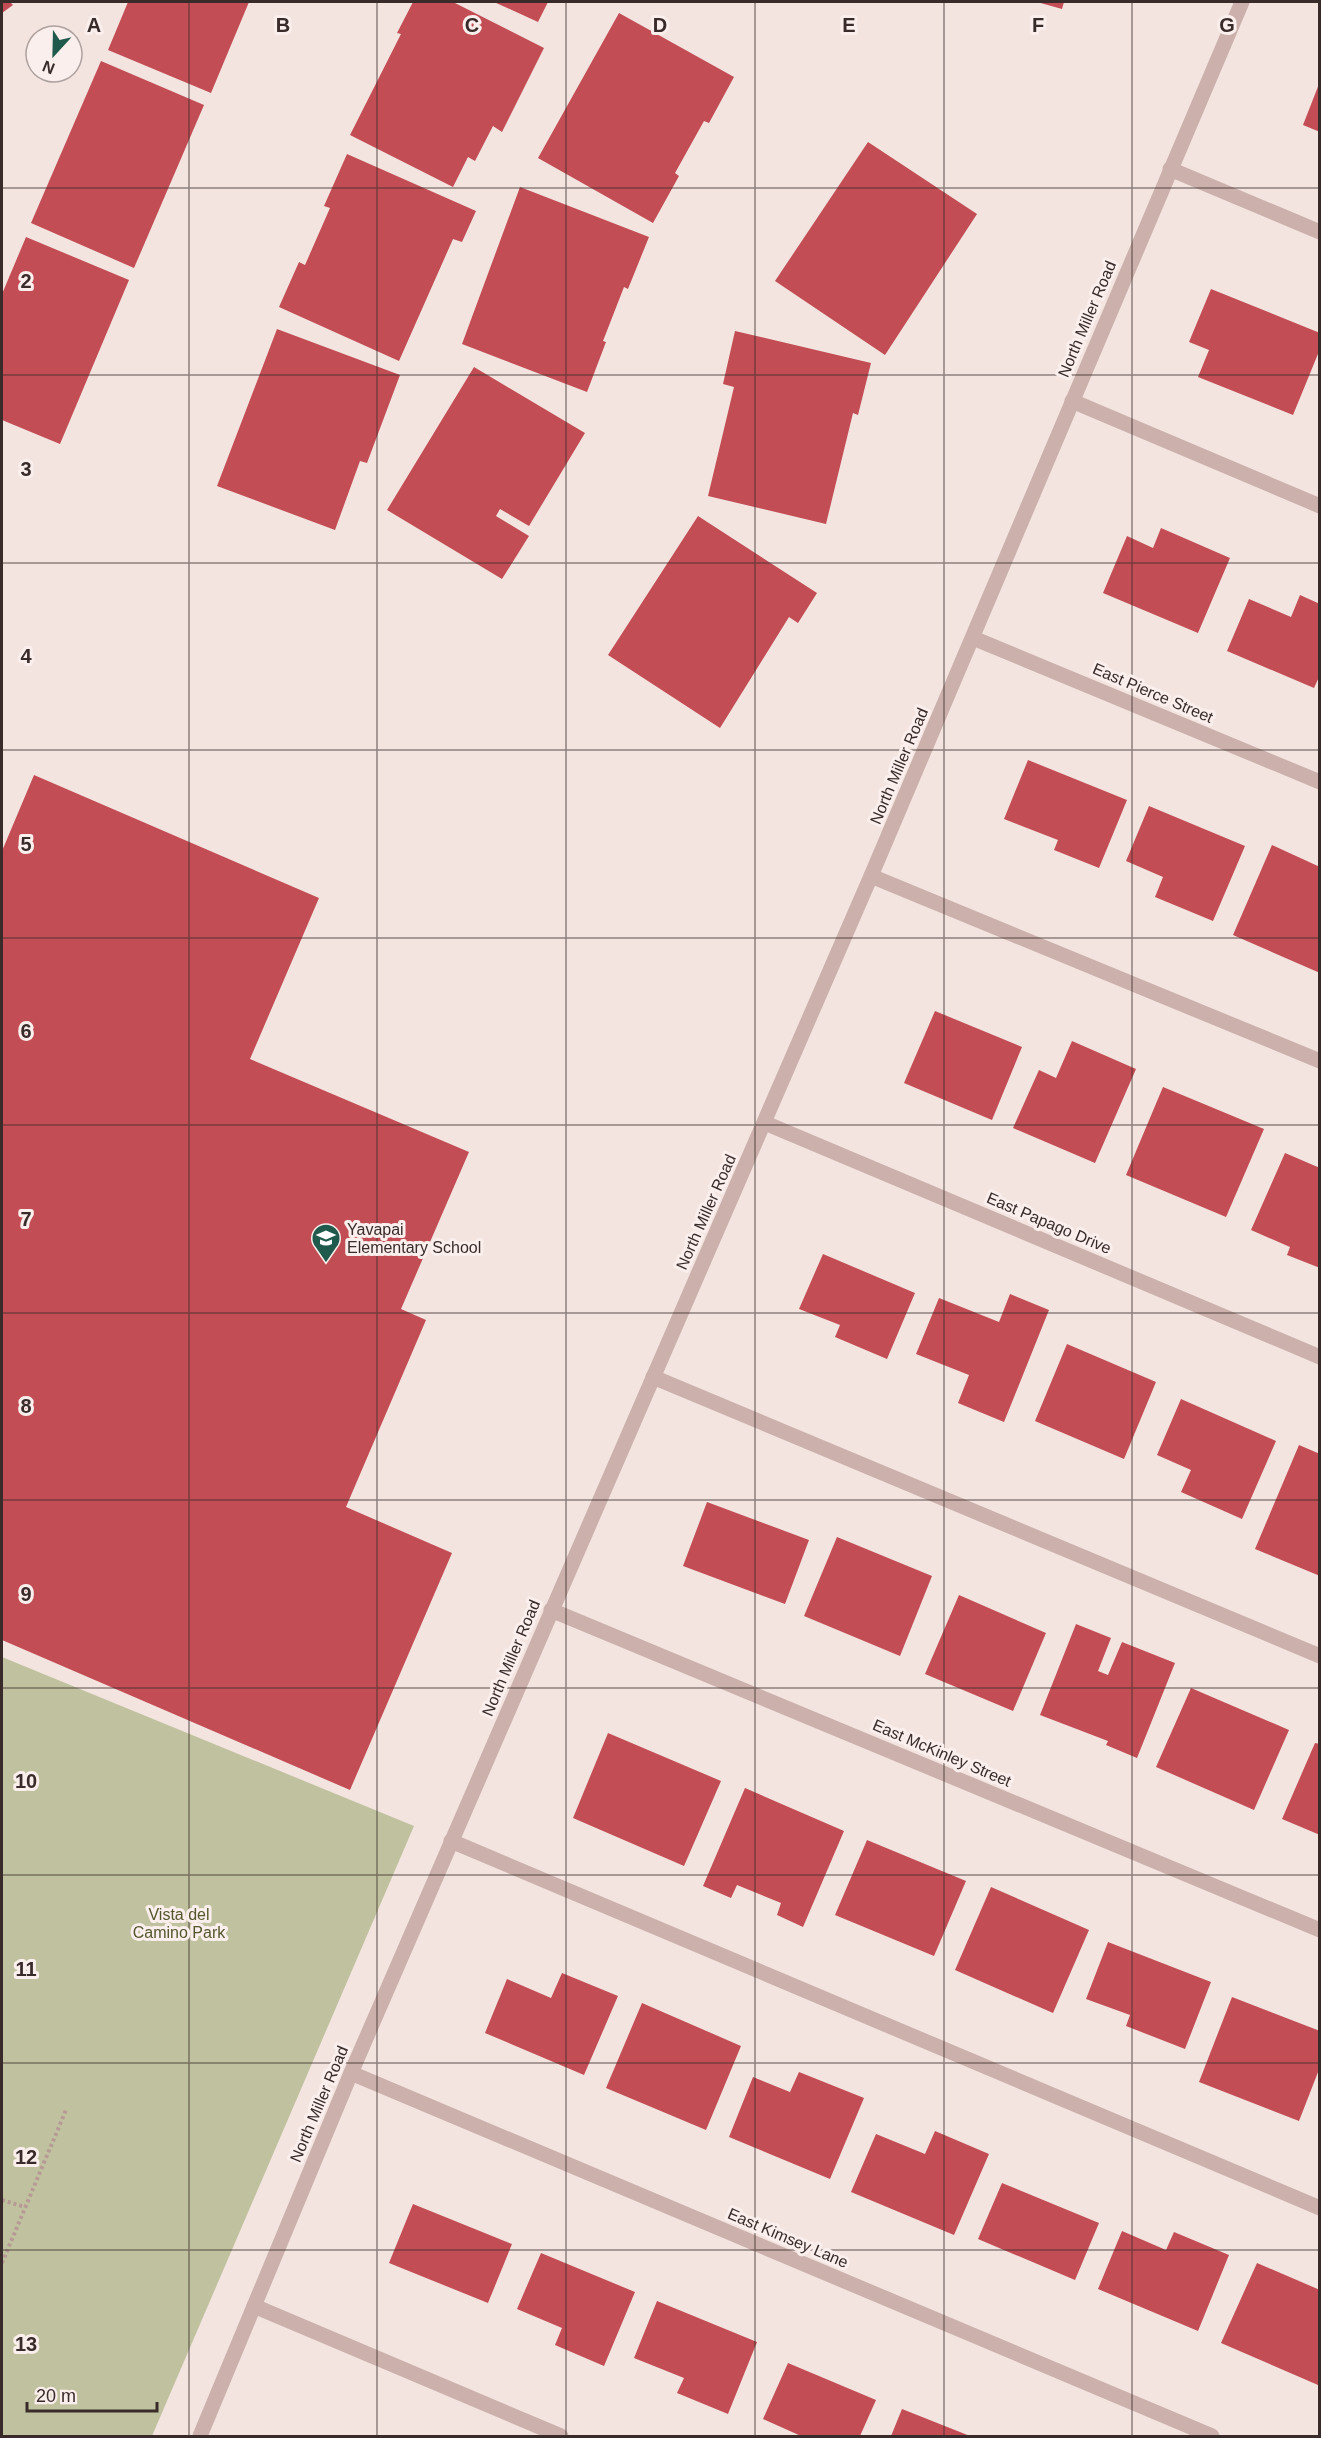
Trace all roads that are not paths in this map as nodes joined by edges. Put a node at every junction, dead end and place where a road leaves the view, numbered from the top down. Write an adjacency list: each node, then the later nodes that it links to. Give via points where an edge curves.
1 (1242, 2): 2 (street, North Miller Road)
2 (1170, 169): 3 (street); 4 (street, North Miller Road)
3 (1320, 232)
4 (1072, 401): 5 (street); 6 (street, North Miller Road)
5 (1320, 506)
6 (973, 638): 7 (street, East Pierce Street); 8 (street, North Miller Road)
7 (1320, 782)
8 (871, 876): 9 (street); 10 (street, North Miller Road)
9 (1320, 1061)
10 (765, 1123): 11 (street, East Papago Drive); 12 (street, North Miller Road)
11 (1320, 1357)
12 (653, 1377): 13 (street, North Miller Road); 14 (street)
13 (551, 1610): 15 (street, North Miller Road); 16 (street, East McKinley Street)
14 (1320, 1656)
15 (451, 1841): 17 (street, North Miller Road); 18 (street)
16 (1320, 1930)
17 (351, 2073): 19 (street, North Miller Road); 22 (street, East Kimsey Lane)
18 (1320, 2208)
19 (254, 2306): 20 (street, North Miller Road); 21 (street)
20 (200, 2436)
21 (561, 2436)
22 (1212, 2436)

